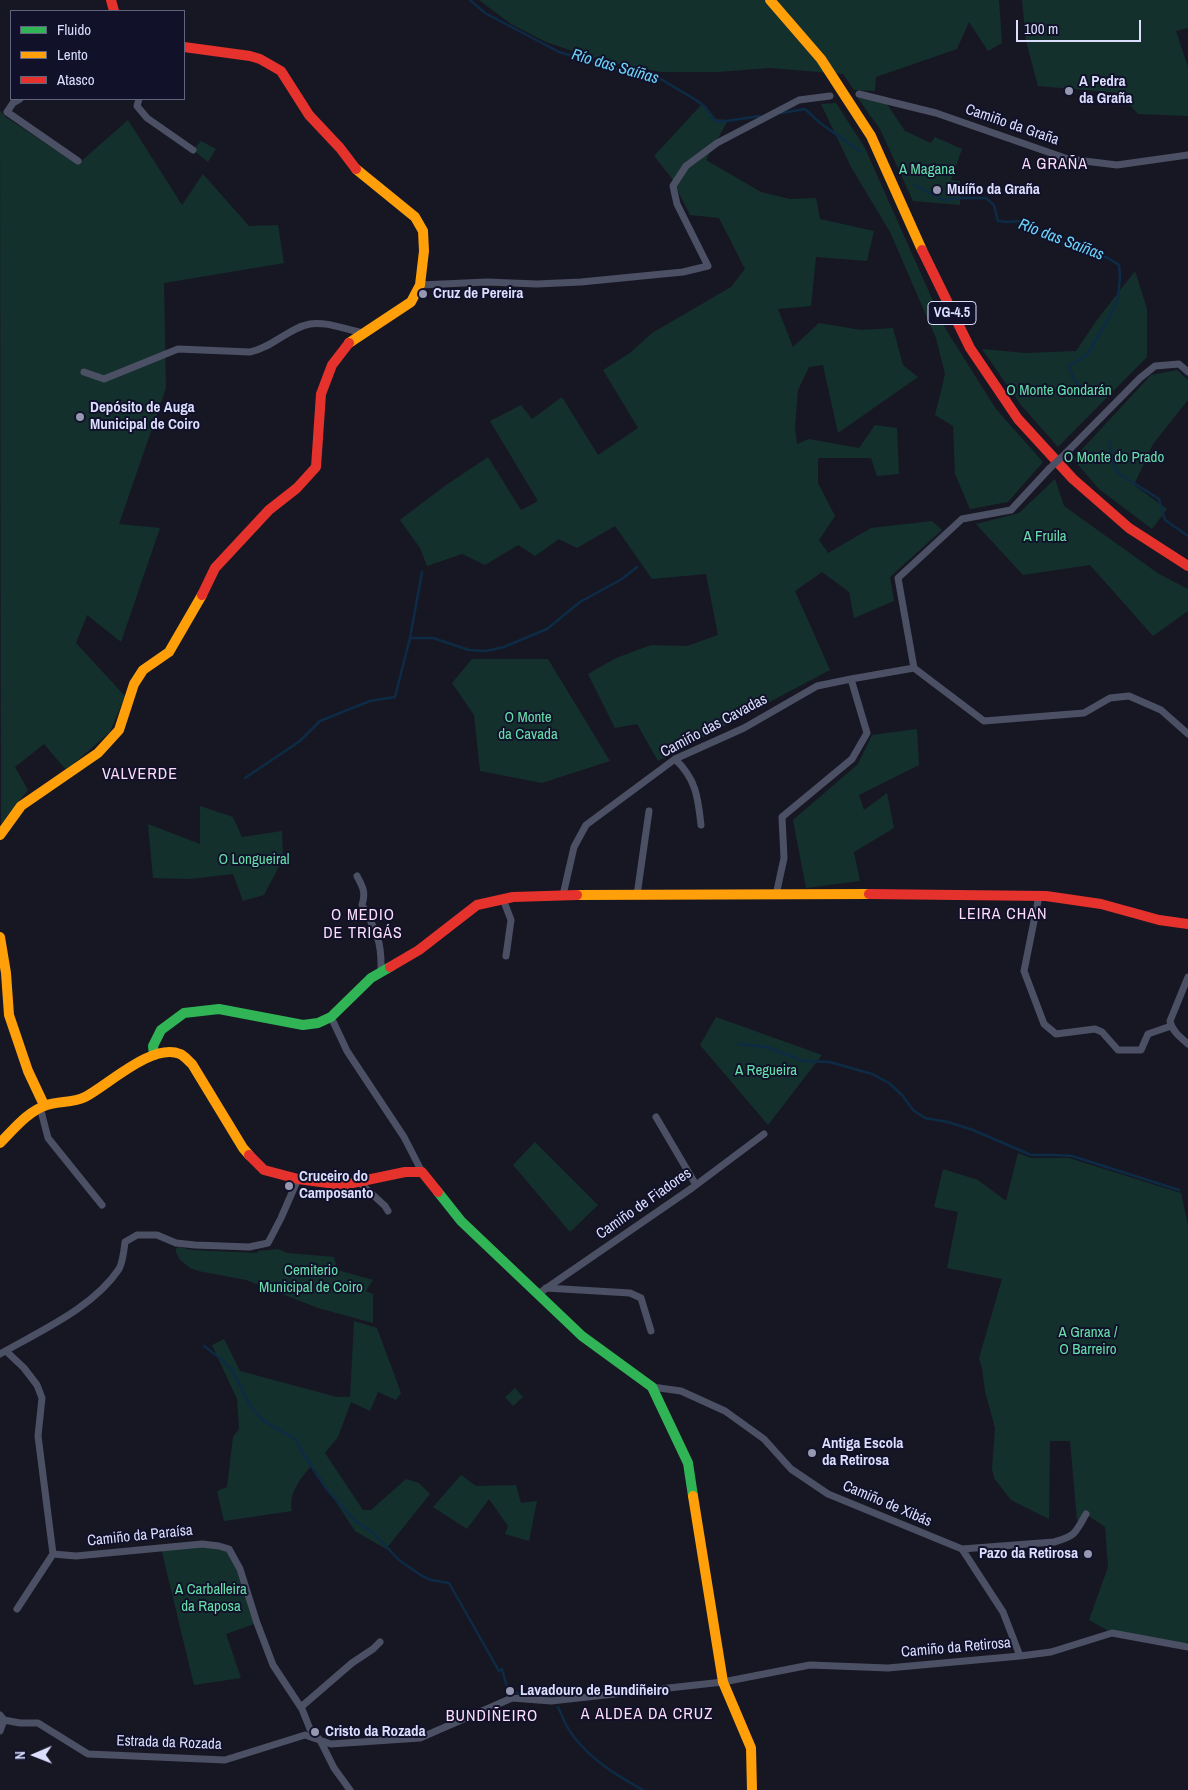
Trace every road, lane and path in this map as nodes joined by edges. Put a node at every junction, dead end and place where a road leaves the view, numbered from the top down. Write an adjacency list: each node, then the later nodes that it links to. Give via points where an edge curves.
1 (770, 0): 14 (main road, VG-4.5, via 821,59 871,136 970,348 1018,419 1073,479 1129,528)
2 (185, 47): 10 (main road, via 250,56 281,71 309,115 359,173 415,217 422,232 424,251)
3 (859, 94): 8 (street, Camiño da Graña, via 936,113 1068,159 1117,165)
4 (830, 96): 10 (street, via 799,100 717,143 686,166 673,186 674,195 708,266 683,272 581,282)
5 (18, 100): 9 (street, via 7,112)
6 (139, 100): 7 (street, via 137,106 147,118)
7 (193, 150)
8 (1188, 155)
9 (78, 161)
10 (420, 286): 11 (main road, via 411,302)
11 (364, 333): 12 (street, via 308,324 259,350 178,349 104,379); 21 (main road, via 347,344 337,357 321,394 316,467 297,488 269,510 215,568 169,652 143,670 134,684 119,730 98,753 22,806)
12 (84, 372)
13 (1188, 372): 15 (street, bridge, via 1179,364 1155,366 1011,510 962,519 898,578)
14 (1188, 566)
15 (914, 668): 16 (street, Camiño das Cavadas); 17 (street, via 984,721 1084,713 1110,698 1129,696 1161,710)
16 (851, 679): 18 (street, Camiño das Cavadas, via 817,686 744,728); 25 (street, via 867,733 852,759 782,817 784,858)
17 (1188, 734)
18 (675, 759): 20 (street, via 686,769 694,785); 23 (street, Camiño das Cavadas, via 586,825 574,846)
19 (649, 812): 24 (street)
20 (702, 825)
21 (0, 835)
22 (357, 876): 31 (street, via 364,888 362,906 380,942)
23 (563, 895): 24 (main road); 27 (main road)
24 (637, 895): 25 (main road)
25 (776, 895): 26 (main road)
26 (1039, 896): 28 (main road, via 1101,904 1159,920); 34 (street, via 1024,971 1044,1024 1056,1034 1102,1032 1118,1050 1141,1050 1148,1034)
27 (503, 899): 30 (street, via 510,920); 31 (main road, via 477,905 419,950)
28 (1188, 924)
29 (0, 937): 37 (main road, via 9,1015)
30 (506, 956)
31 (381, 972): 33 (main road)
32 (1188, 977): 34 (street, via 1170,1021)
33 (330, 1017): 36 (main road, via 303,1025 219,1008 184,1013 161,1030 153,1046); 41 (street, via 347,1051 404,1137)
34 (1171, 1026): 35 (street)
35 (1188, 1044)
36 (154, 1055): 37 (main road, via 83,1098); 42 (main road, via 180,1054 192,1064 243,1148 264,1170)
37 (42, 1106): 40 (main road); 45 (street, via 48,1138)
38 (656, 1117): 44 (street)
39 (764, 1134): 44 (street, Camiño de Fiadores)
40 (0, 1143)
41 (422, 1172): 43 (main road, via 405,1172); 47 (main road, via 461,1221)
42 (298, 1178): 43 (main road, via 343,1185); 49 (street, via 268,1243 249,1247 195,1245 176,1243 157,1235 137,1235 125,1242 120,1267 103,1288 78,1309)
43 (359, 1182): 46 (street)
44 (696, 1185): 47 (street, Camiño de Fiadores)
45 (102, 1205)
46 (388, 1211)
47 (541, 1291): 48 (street, via 630,1293 641,1298); 50 (main road, via 582,1336)
48 (651, 1331)
49 (3, 1352): 53 (street, via 24,1368 42,1398 38,1436)
50 (652, 1386): 52 (street, Camiño de Xibás, via 681,1391 725,1411 764,1439 792,1468 828,1494); 58 (main road, via 688,1463)
51 (1086, 1514): 52 (street, via 1075,1534 1066,1539)
52 (962, 1549): 57 (street, via 1003,1612)
53 (53, 1554): 54 (street); 59 (street, Camiño da Paraísa, via 76,1556 202,1544 229,1549 240,1570 274,1665)
54 (16, 1609)
55 (380, 1642): 59 (street)
56 (1188, 1648): 57 (street, Camiño da Retirosa, via 1112,1633 1052,1652)
57 (1020, 1656): 58 (street, Camiño da Retirosa, via 888,1668 810,1665)
58 (722, 1682): 62 (street, Estrada da Rozada, via 551,1701 512,1698 420,1738 331,1744); 64 (main road, via 751,1748)
59 (301, 1707): 62 (street, via 310,1729)
60 (2, 1717): 61 (street); 62 (street, Estrada da Rozada, via 20,1723 38,1723 88,1754 225,1760 305,1734)
61 (0, 1731)
62 (320, 1740): 63 (street)
63 (350, 1790)
64 (752, 1790)

